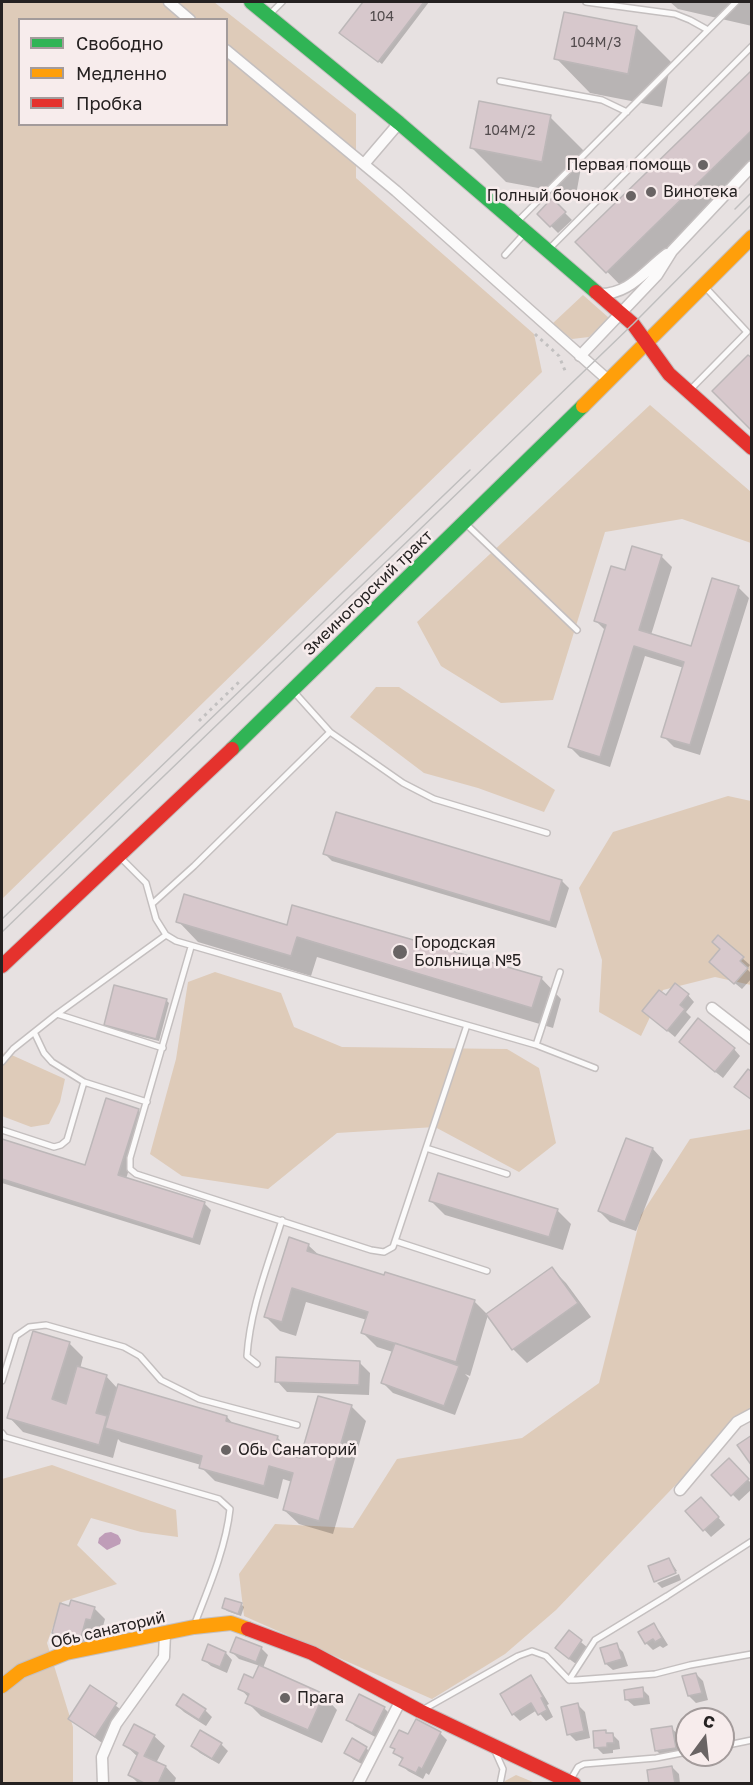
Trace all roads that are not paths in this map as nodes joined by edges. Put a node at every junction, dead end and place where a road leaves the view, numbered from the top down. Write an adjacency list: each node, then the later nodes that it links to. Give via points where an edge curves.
1 (169, 2): 7 (street)
2 (251, 2): 6 (main road)
3 (282, 2): 6 (lane)
4 (586, 2): 8 (lane, via 675,14)
5 (736, 2): 8 (lane)
6 (268, 16): 13 (main road)
7 (188, 18)
8 (708, 30): 12 (lane)
9 (752, 46): 18 (lane)
10 (228, 52): 14 (street)
11 (500, 81): 12 (lane, via 602,100)
12 (627, 112): 16 (lane)
13 (399, 123): 14 (street); 16 (main road)
14 (364, 164): 25 (street)
15 (752, 166): 19 (street)
16 (520, 228): 18 (main road); 20 (lane)
17 (752, 237): 21 (main road, Змеиногорский тракт)
18 (547, 251): 22 (main road)
19 (672, 251): 22 (street, via 625,289); 23 (street, via 657,275)
20 (505, 255)
21 (703, 285): 24 (main road, Змеиногорский тракт); 27 (lane, via 747,333)
22 (598, 294): 23 (main road)
23 (620, 314): 24 (main road); 25 (street)
24 (646, 342): 26 (main road, Змеиногорский тракт); 27 (main road, via 669,374)
25 (580, 356): 26 (street)
26 (608, 380): 29 (main road, Змеиногорский тракт)
27 (688, 391): 28 (main road)
28 (752, 448)
29 (464, 522): 30 (lane); 31 (main road, Змеиногорский тракт)
30 (577, 630)
31 (292, 690): 32 (lane); 34 (main road, Змеиногорский тракт)
32 (330, 732): 33 (lane, via 434,799); 35 (lane)
33 (547, 833)
34 (119, 856): 35 (lane, via 146,883); 38 (main road, Змеиногорский тракт)
35 (152, 904): 36 (lane)
36 (166, 935): 37 (lane); 41 (lane)
37 (191, 946): 42 (lane); 46 (lane)
38 (2, 966)
39 (560, 972): 45 (lane)
40 (712, 1008): 44 (street)
41 (57, 1014): 43 (lane); 46 (lane)
42 (467, 1025): 45 (lane); 52 (lane)
43 (35, 1034): 47 (lane); 49 (lane, via 52,1062)
44 (752, 1039)
45 (536, 1045): 48 (lane)
46 (162, 1048): 50 (lane)
47 (2, 1062)
48 (595, 1068)
49 (84, 1082): 50 (lane); 51 (lane, via 67,1140 61,1145 54,1147)
50 (147, 1102): 54 (lane, via 130,1158 130,1168 136,1174)
51 (2, 1130)
52 (426, 1149): 53 (lane); 55 (lane)
53 (507, 1174)
54 (282, 1220): 55 (lane, via 371,1250 384,1252); 57 (lane, via 248,1339 247,1356)
55 (395, 1241): 56 (lane)
56 (488, 1271)
57 (257, 1364)
58 (2, 1381): 60 (lane, via 16,1336 29,1327 46,1325 124,1347 140,1356 161,1380 200,1399)
59 (752, 1414): 62 (street, via 737,1422)
60 (297, 1425)
61 (2, 1433): 64 (lane, via 4,1437 219,1499 230,1509)
62 (680, 1490)
63 (752, 1541): 67 (lane, via 595,1640)
64 (194, 1627): 65 (main road, Обь санаторий); 69 (main road, Обь санаторий, via 231,1623 312,1653)
65 (165, 1633): 68 (main road, Обь санаторий, via 66,1653 21,1671); 76 (street, via 164,1657 116,1724 102,1757)
66 (752, 1654): 67 (lane, via 655,1674)
67 (569, 1680): 70 (lane, via 546,1656 532,1651)
68 (2, 1686)
69 (401, 1700): 70 (main road, Обь санаторий); 77 (street)
70 (420, 1711): 72 (main road, Обь санаторий)
71 (752, 1740): 73 (lane)
72 (492, 1744): 75 (main road, Обь санаторий); 78 (lane, via 503,1769)
73 (735, 1744)
74 (675, 1754): 75 (lane, via 584,1764 578,1767)
75 (572, 1782)
76 (103, 1784)
77 (358, 1784)
78 (500, 1784)

